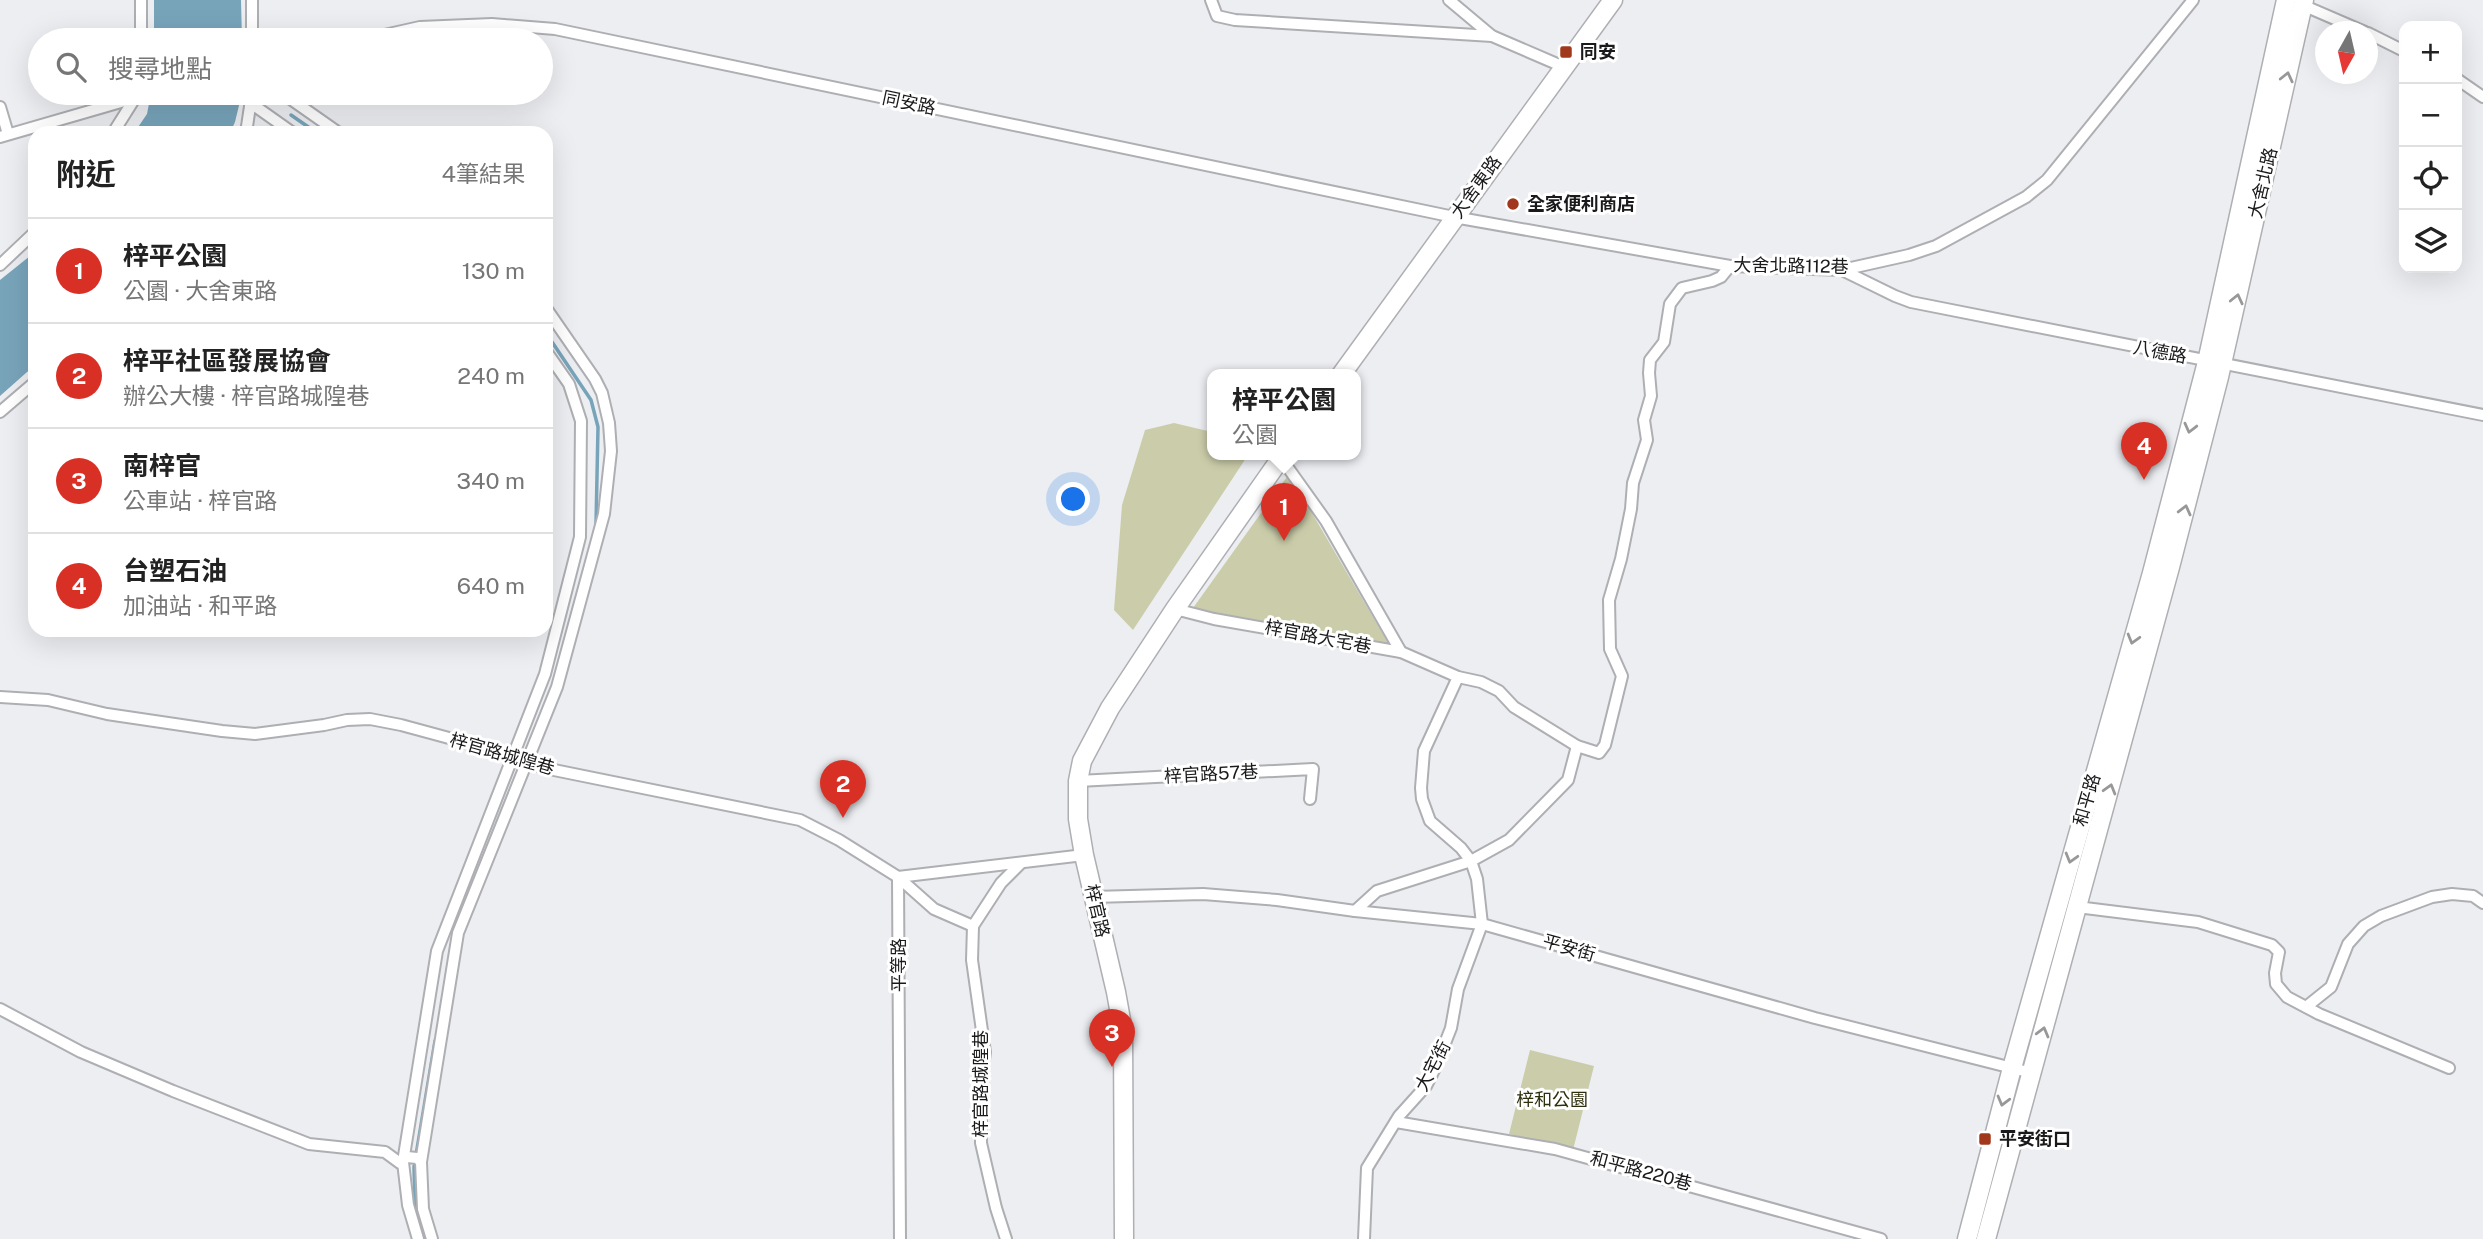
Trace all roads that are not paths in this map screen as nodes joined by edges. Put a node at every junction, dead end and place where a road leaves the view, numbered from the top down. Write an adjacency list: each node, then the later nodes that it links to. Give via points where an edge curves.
1 (141, 0): 9 (street)
2 (252, 0): 10 (street)
3 (1211, 0): 14 (street, via 1217,16 1235,20)
4 (1449, 0): 14 (street)
5 (1613, 0): 17 (main road, 大舍東路)
6 (2193, 0): 37 (street, 大舍北路112巷, via 2047,180 2026,197 1936,246)
7 (2295, 1): 8 (street); 40 (main road, 大舍北路)
8 (2341, 21)
9 (141, 28)
10 (252, 28)
11 (416, 28): 12 (street, 同安路, via 492,24)
12 (542, 28)
13 (553, 29): 33 (street, 同安路)
14 (1492, 36): 17 (street)
15 (2378, 38): 16 (street)
16 (2399, 48)
17 (1564, 67): 33 (main road, 大舍東路)
18 (2462, 82): 19 (street)
19 (2483, 97)
20 (108, 105): 26 (street)
21 (129, 105): 27 (street)
22 (251, 105): 28 (street)
23 (260, 105): 29 (street)
24 (299, 105): 30 (street)
25 (0, 107): 32 (street)
26 (38, 126)
27 (117, 126)
28 (247, 126)
29 (285, 126)
30 (329, 126)
31 (28, 129): 32 (street)
32 (4, 136)
33 (1454, 217): 36 (street, 大舍北路112巷); 41 (main road, 大舍東路)
34 (28, 239): 35 (street)
35 (0, 265)
36 (1730, 266): 37 (street, 大舍北路112巷); 52 (street, 梓官路大宅巷, via 1712,281 1682,288 1670,304 1664,342 1650,360 1651,396 1644,420 1647,440 1609,600 1610,649 1622,676 1605,744 1599,753)
37 (1842, 270): 40 (street, 八德路, via 1911,302)
38 (553, 318): 54 (street, via 602,393 611,451 604,514 587,580 557,687)
39 (553, 361): 53 (street, via 569,384 581,421 580,537 545,674)
40 (2215, 363): 44 (street, 八德路); 51 (main road, 和平路)
41 (1344, 369)
42 (28, 388): 43 (street)
43 (0, 412)
44 (2483, 415)
45 (1280, 460): 47 (main road)
46 (1284, 460): 48 (street, via 1326,521)
47 (1175, 609): 48 (street, 梓官路大宅巷); 55 (main road, 梓官路, via 1099,726)
48 (1401, 652): 49 (street, 梓官路大宅巷)
49 (1458, 677): 52 (street, 梓官路大宅巷, via 1499,691 1514,707); 58 (street, via 1424,751 1421,788 1430,821)
50 (0, 697): 53 (street, 梓官路城隍巷, via 48,699 107,714 254,734 370,719)
51 (2118, 724): 63 (main road, 和平路, one-way to 51); 70 (main road, 和平路, one-way to 70)
52 (1577, 746): 58 (street, via 1568,780 1509,840)
53 (511, 759): 54 (street, 梓官路城隍巷); 67 (street)
54 (527, 763): 60 (street, 梓官路城隍巷, via 800,820); 67 (street)
55 (1078, 781): 56 (street, 梓官路57巷, via 1313,769); 57 (main road, 梓官路)
56 (1310, 799)
57 (1084, 855): 59 (street); 61 (main road, 梓官路)
58 (1471, 861): 64 (street, via 1377,891); 65 (street)
59 (1020, 864): 60 (street); 66 (street, via 1001,883)
60 (898, 877): 66 (street, 梓官路城隍巷, via 933,909); 77 (street, 平等路)
61 (1093, 897): 64 (street, 平安街, via 1203,894); 79 (main road, 梓官路, via 1122,1031)
62 (2483, 903): 68 (street, via 2473,896 2452,894 2381,916 2348,944 2331,987)
63 (2077, 907): 68 (street, via 2198,922 2272,945 2279,952 2276,984 2287,997); 72 (main road, 和平路, one-way to 63)
64 (1355, 911): 65 (street, 平安街)
65 (1482, 924): 70 (street, 平安街); 73 (street, 大宅街, via 1436,1066)
66 (973, 926): 78 (street, 梓官路城隍巷, via 972,960 985,1052 981,1143)
67 (446, 953): 74 (street); 74 (street)
68 (2306, 1007): 71 (street)
69 (0, 1009): 74 (street, via 81,1052 309,1144 385,1152 400,1163)
70 (2012, 1068): 72 (street, 平安街); 82 (main road, 和平路, one-way to 82)
71 (2449, 1068)
72 (2032, 1073): 83 (main road, 和平路)
73 (1396, 1122): 80 (street, 大宅街, via 1367,1168); 81 (street, 和平路220巷, via 1555,1149)
74 (412, 1160): 75 (street, via 408,1205); 76 (street)
75 (418, 1239)
76 (432, 1239)
77 (900, 1239)
78 (1006, 1239)
79 (1124, 1239)
80 (1364, 1239)
81 (1881, 1239)
82 (1967, 1239)
83 (1986, 1239)

